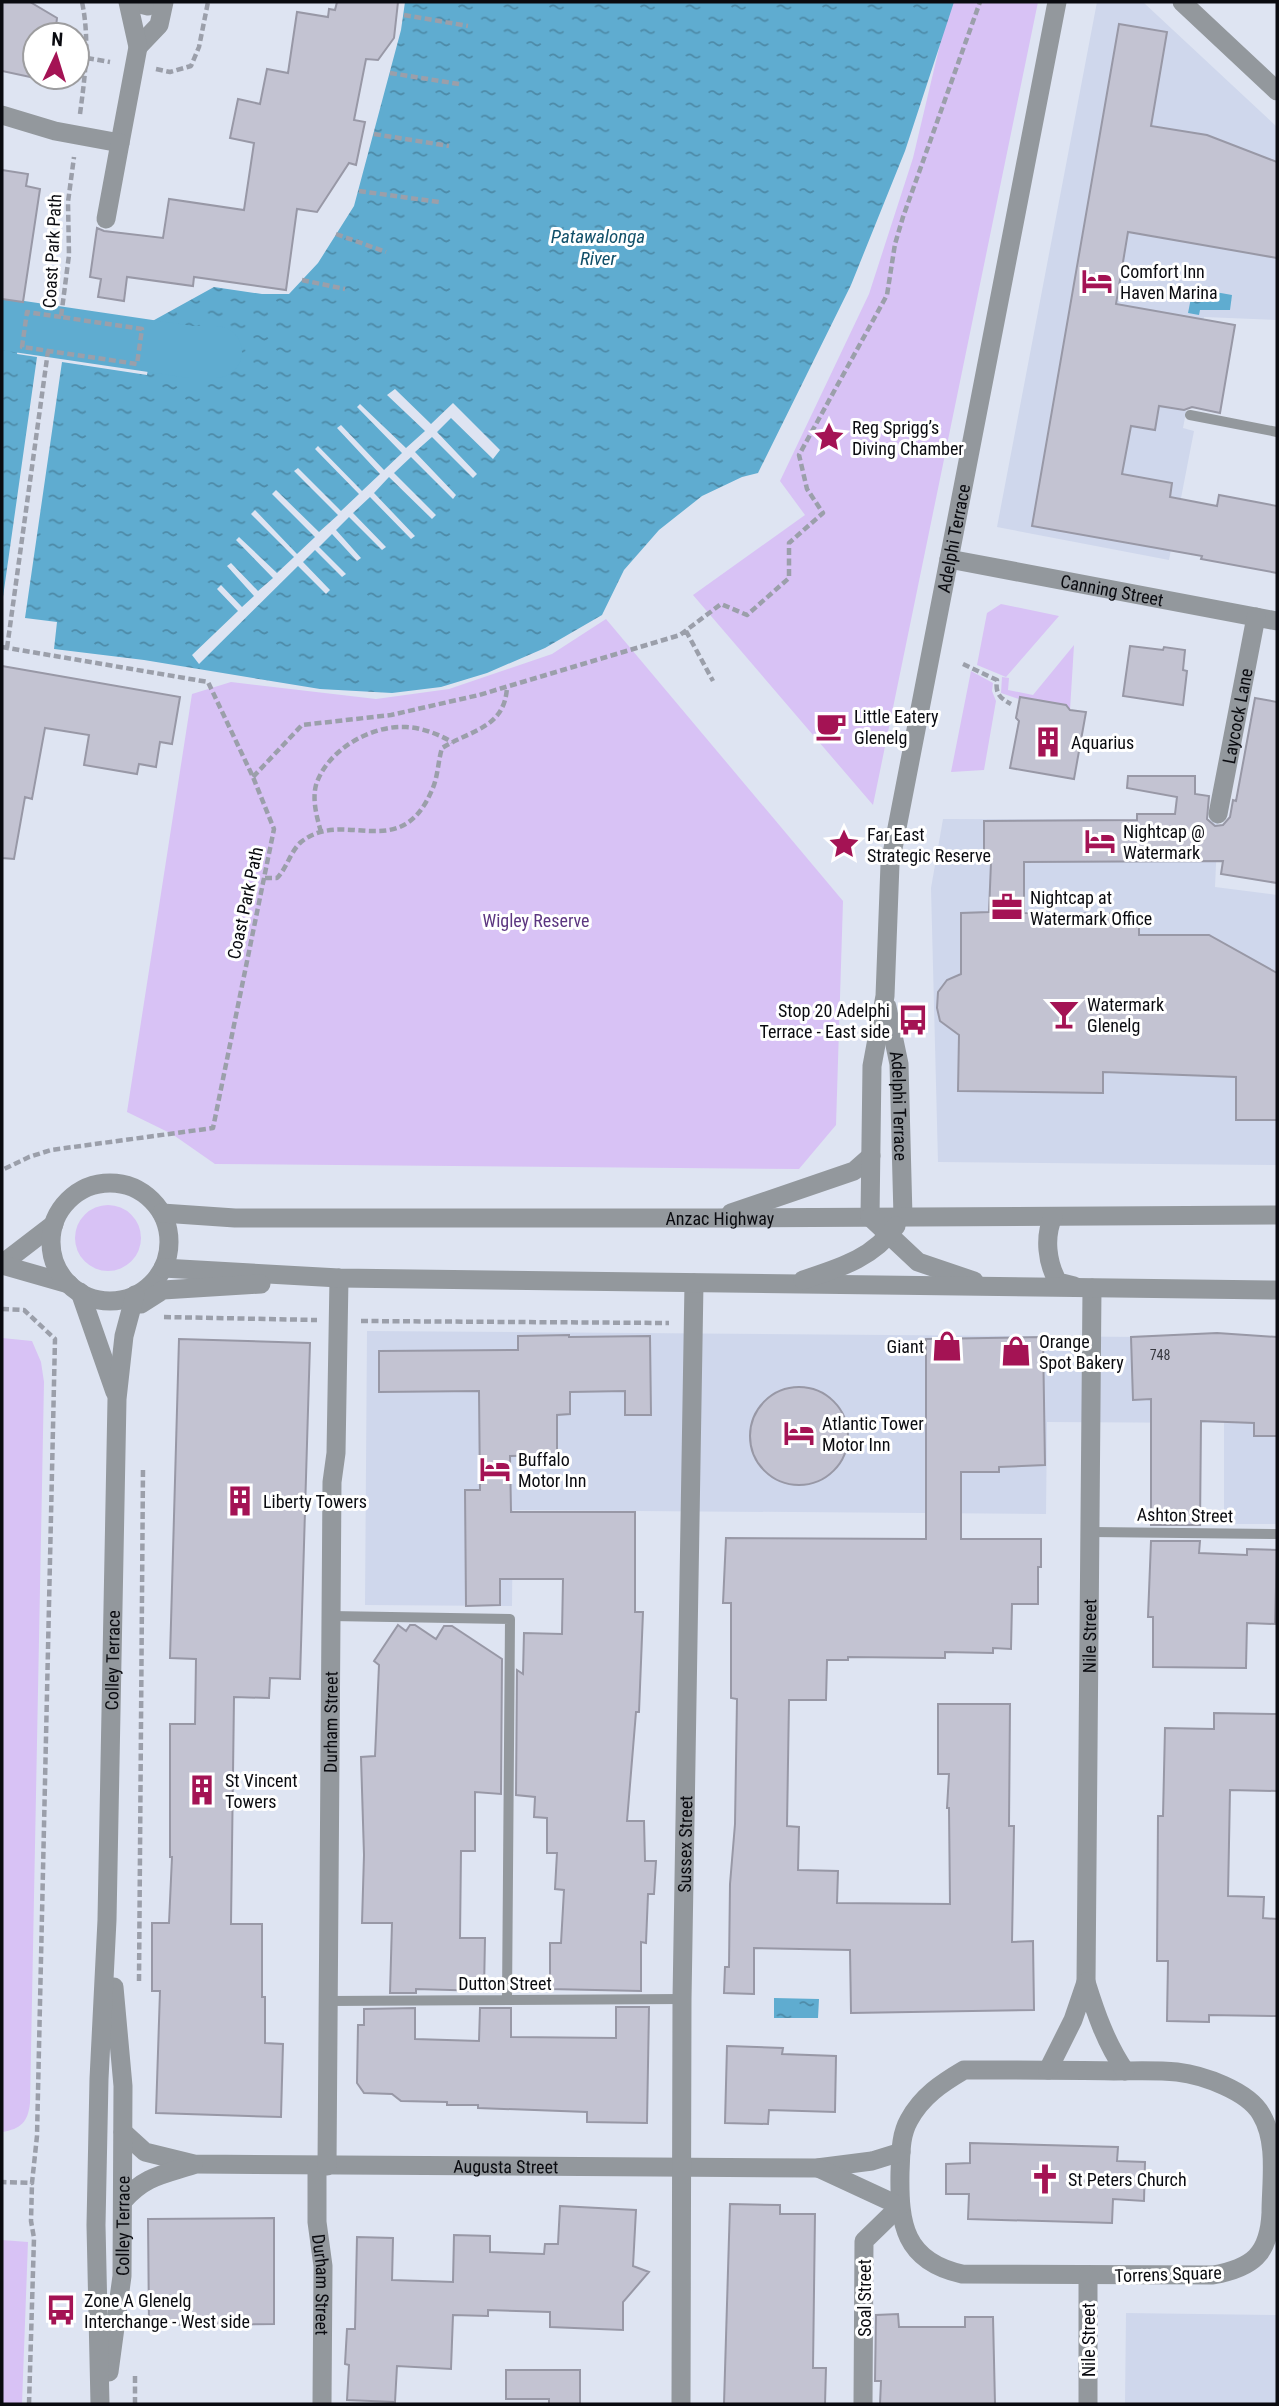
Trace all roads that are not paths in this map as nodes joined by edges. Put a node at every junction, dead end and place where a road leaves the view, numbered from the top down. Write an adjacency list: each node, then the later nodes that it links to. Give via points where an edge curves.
1 (1057, 2): 11 (street, Adelphi Terrace)
2 (1182, 2): 5 (street)
3 (145, 3): 4 (street); 4 (street, via 159,25)
4 (138, 47): 7 (street)
5 (1277, 92)
6 (2, 115): 7 (street)
7 (120, 143): 8 (street)
8 (106, 219)
9 (1190, 415): 10 (lane)
10 (1277, 432)
11 (949, 559): 12 (street, Canning Street); 15 (street, Adelphi Terrace, via 890,864)
12 (1256, 617): 13 (street, Canning Street); 14 (street, Laycock Lane)
13 (1277, 621)
14 (1218, 814)
15 (885, 996): 16 (street, Adelphi Terrace, via 872,1066); 20 (street, Adelphi Terrace, via 899,1064)
16 (871, 1156): 19 (street, Adelphi Terrace); 22 (street, via 854,1171)
17 (162, 1213): 22 (street, Anzac Highway, via 235,1218); 23 (street, via 135,1188 99,1184 71,1198); 26 (street, via 169,1231)
18 (1277, 1215): 21 (street, Anzac Highway)
19 (870, 1217): 20 (street, Anzac Highway); 22 (street, Anzac Highway); 24 (street)
20 (903, 1217): 21 (street, Anzac Highway); 24 (street)
21 (1053, 1217): 31 (street, via 1051,1270 1058,1282)
22 (717, 1218)
23 (54, 1224): 25 (street); 30 (street, via 53,1256)
24 (889, 1236): 29 (street, via 855,1262 802,1280); 31 (street, via 918,1262 989,1286)
25 (2, 1264): 30 (street)
26 (163, 1268): 27 (street); 33 (street)
27 (339, 1278): 28 (street); 33 (street, via 163,1290); 37 (street, Durham Street)
28 (694, 1283): 29 (street); 40 (street, Sussex Street)
29 (737, 1284): 31 (street)
30 (74, 1288): 33 (street, via 107,1301); 34 (street, Colley Terrace)
31 (1084, 1288): 32 (street); 35 (street, Nile Street)
32 (1277, 1290)
33 (133, 1303): 34 (street, Colley Terrace)
34 (117, 1399): 38 (street, Colley Terrace)
35 (1091, 1532): 36 (lane, Ashton Street); 39 (street, Nile Street)
36 (1277, 1534)
37 (331, 1616): 41 (lane, via 510,1619); 42 (street, Durham Street)
38 (107, 1920): 45 (street, Colley Terrace); 56 (street, Colley Terrace, via 96,2225)
39 (1086, 1982): 43 (street, Nile Street); 44 (street, Nile Street, via 1097,2020)
40 (682, 1999): 41 (lane, Dutton Street); 50 (street, Sussex Street)
41 (507, 2000): 42 (lane, Dutton Street)
42 (330, 2001): 49 (street, Durham Street)
43 (1048, 2070): 44 (street, Torrens Square); 46 (street, Torrens Square, via 964,2070 934,2088 910,2118 902,2134)
44 (1125, 2071): 47 (street, Torrens Square, via 1178,2072 1216,2082 1245,2097 1260,2111)
45 (123, 2132): 48 (street, Augusta Street, via 145,2152); 52 (street, Colley Terrace)
46 (901, 2152): 51 (street, Augusta Street); 53 (street, Torrens Square)
47 (1274, 2153): 54 (street, Torrens Square)
48 (194, 2164): 49 (street, Augusta Street); 52 (street, Augusta Street, via 145,2180)
49 (322, 2166): 50 (street, Augusta Street); 57 (street, Durham Street, via 317,2222 323,2266)
50 (681, 2167): 51 (street, Augusta Street); 58 (street, Sussex Street)
51 (817, 2168): 53 (street, Augusta Street)
52 (123, 2201): 56 (street, Colley Terrace, via 122,2276)
53 (900, 2206): 55 (street, Torrens Square, via 908,2239 918,2253 946,2270); 59 (street, Soal Street, via 864,2241)
54 (1274, 2230): 55 (street, Torrens Square, via 1262,2252 1235,2271 1213,2276)
55 (1088, 2276): 60 (street, Nile Street)
56 (102, 2404)
57 (322, 2404)
58 (681, 2404)
59 (863, 2404)
60 (1088, 2404)

